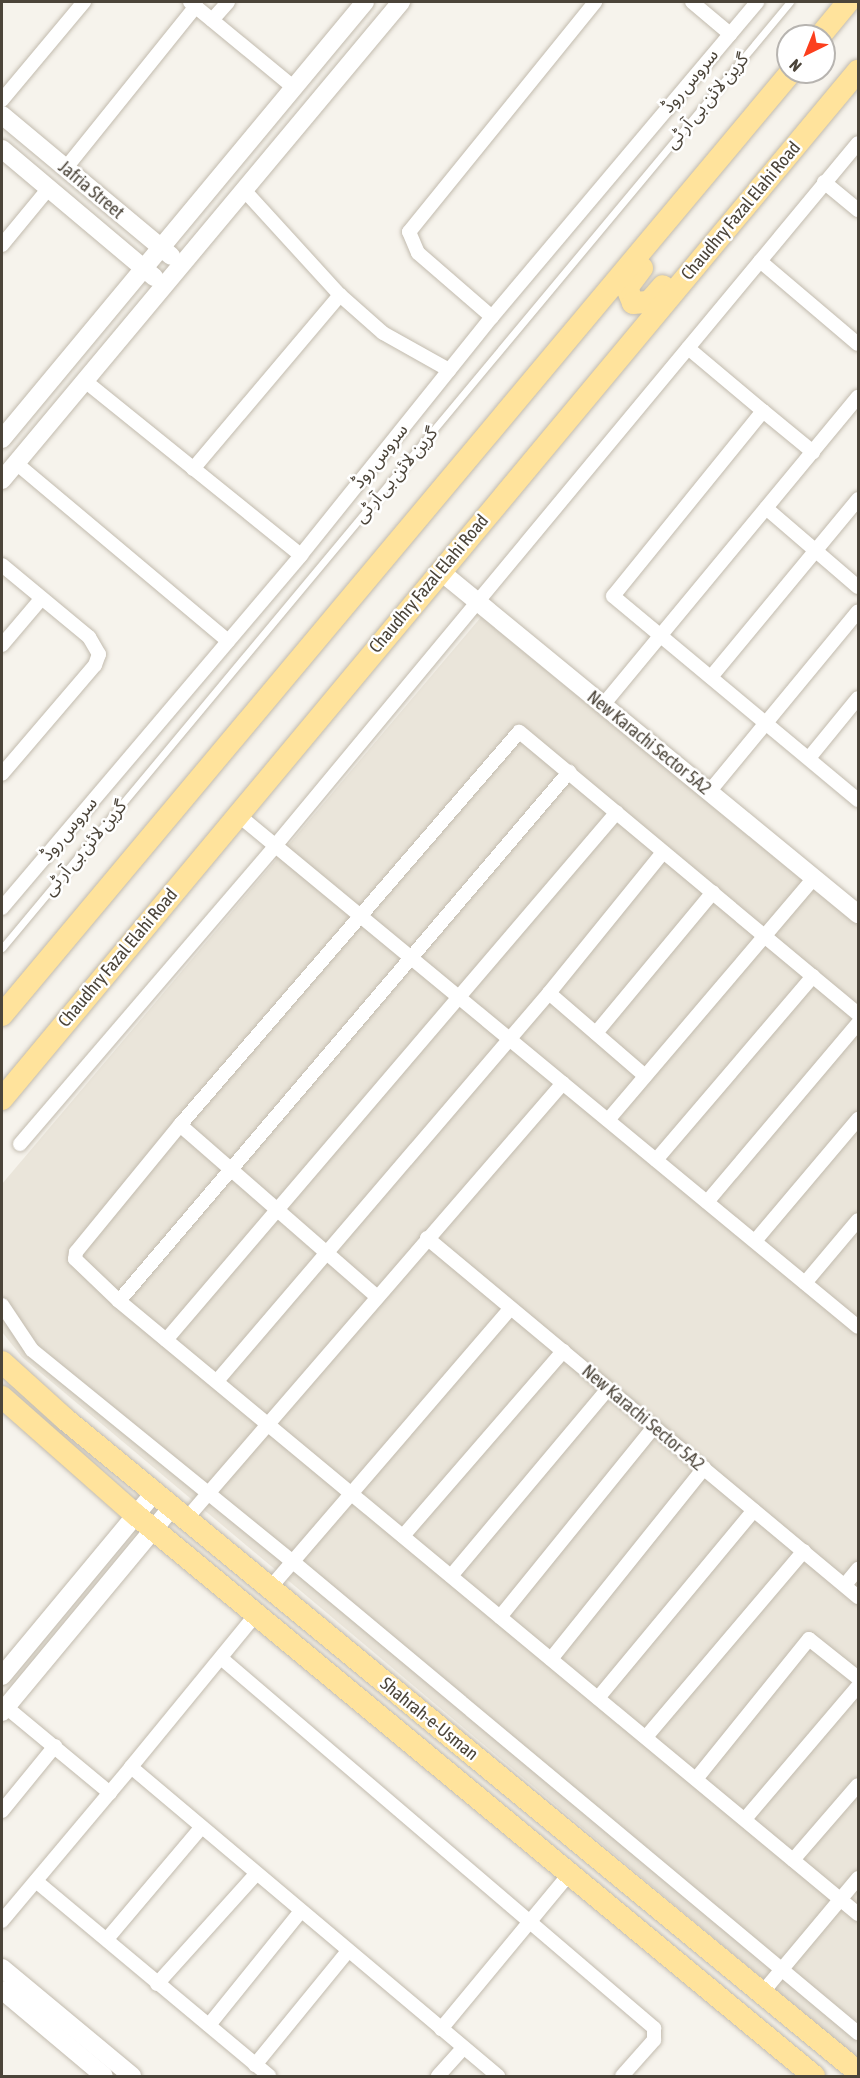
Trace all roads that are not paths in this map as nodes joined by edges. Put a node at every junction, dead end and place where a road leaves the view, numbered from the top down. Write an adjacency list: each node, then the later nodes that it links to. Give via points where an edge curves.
1 (84, 2): 18 (street)
2 (228, 2): 11 (street)
3 (365, 2): 17 (street)
4 (401, 2): 26 (street)
5 (595, 2): 35 (street, via 409,232 418,253)
6 (692, 2): 13 (street)
7 (757, 2): 13 (street, سروس روڈ)
8 (790, 2): 79 (lane, گرین لائن بی آر ٹی)
9 (848, 2): 12 (main road)
10 (193, 4): 11 (street); 23 (street)
11 (212, 20): 17 (street)
12 (830, 24)
13 (730, 34): 35 (street, سروس روڈ)
14 (858, 71): 20 (main road, Chaudhry Fazal Elahi Road)
15 (782, 84): 85 (main road)
16 (783, 84): 20 (main road, via 748,140 632,280 627,292 630,300 641,306 649,302 767,160)
17 (293, 87): 29 (street)
18 (2, 100)
19 (2, 115): 23 (street, Jafria Street)
20 (813, 125): 52 (main road, Chaudhry Fazal Elahi Road)
21 (858, 143): 24 (street)
22 (2, 149): 25 (street, Jafria Street)
23 (65, 169): 29 (street, Jafria Street)
24 (825, 182): 27 (street); 30 (street)
25 (49, 188): 28 (street); 32 (street, Jafria Street)
26 (244, 190): 31 (street); 34 (street)
27 (858, 210)
28 (2, 245)
29 (162, 249): 31 (street, Jafria Street); 32 (street)
30 (760, 261): 36 (street); 37 (street)
31 (182, 265): 33 (street)
32 (145, 269): 33 (street, Jafria Street); 42 (street)
33 (165, 285): 39 (street)
34 (340, 295): 38 (street, via 383,333); 45 (street)
35 (492, 317): 38 (street, سروس روڈ)
36 (858, 344)
37 (688, 348): 41 (street); 55 (street)
38 (449, 370): 50 (street, سروس روڈ)
39 (85, 381): 44 (street); 45 (street)
40 (858, 397): 43 (street)
41 (763, 411): 43 (street); 57 (street, via 613,596)
42 (2, 439)
43 (813, 452): 48 (street)
44 (16, 463): 46 (street); 58 (street)
45 (193, 469): 50 (street)
46 (2, 480)
47 (858, 499): 49 (street)
48 (766, 508): 49 (street); 57 (street)
49 (816, 551): 53 (street); 60 (street)
50 (301, 555): 58 (street, سروس روڈ)
51 (2, 565): 54 (street)
52 (440, 571): 55 (street, New Karachi Sector 5A2); 70 (main road, Chaudhry Fazal Elahi Road)
53 (858, 587)
54 (41, 599): 59 (street); 66 (street, via 89,637 99,654 95,665)
55 (477, 602): 62 (street, New Karachi Sector 5A2); 71 (street)
56 (858, 611): 63 (street)
57 (661, 636): 60 (street); 62 (street)
58 (228, 641): 75 (street, سروس روڈ)
59 (2, 645)
60 (711, 677): 63 (street)
61 (858, 698): 64 (street)
62 (603, 705): 67 (street, New Karachi Sector 5A2)
63 (766, 723): 64 (street); 67 (street)
64 (809, 758): 68 (street)
65 (569, 772): 69 (street); 77 (street, via 519,732); 80 (street)
66 (2, 774)
67 (709, 792): 73 (street, New Karachi Sector 5A2)
68 (858, 800)
69 (617, 812): 72 (street); 83 (street)
70 (237, 813): 71 (street); 91 (main road, Chaudhry Fazal Elahi Road)
71 (275, 846): 77 (street); 95 (street)
72 (663, 852): 74 (street); 82 (street)
73 (814, 878): 76 (street, New Karachi Sector 5A2); 78 (street)
74 (713, 892): 78 (street); 87 (street)
75 (2, 908)
76 (858, 914)
77 (362, 917): 80 (street); 94 (street)
78 (764, 934): 81 (street); 89 (street)
79 (2, 948)
80 (410, 957): 83 (street); 97 (street)
81 (813, 976): 84 (street); 96 (street)
82 (549, 993): 87 (street); 88 (street)
83 (460, 997): 88 (street); 99 (street)
84 (858, 1014)
85 (2, 1015)
86 (858, 1023): 98 (street)
87 (596, 1033): 89 (street)
88 (510, 1039): 90 (street); 103 (street)
89 (645, 1076): 93 (street)
90 (562, 1083): 93 (street); 101 (street)
91 (2, 1099)
92 (858, 1119): 102 (street)
93 (608, 1120): 96 (street)
94 (180, 1125): 97 (street); 106 (street, via 76,1252 78,1265)
95 (20, 1144)
96 (656, 1160): 98 (street)
97 (230, 1168): 99 (street); 106 (street)
98 (707, 1202): 102 (street)
99 (279, 1210): 103 (street); 110 (street)
100 (858, 1220): 104 (street)
101 (427, 1238): 105 (street); 108 (street, New Karachi Sector 5A2)
102 (755, 1241): 104 (street)
103 (328, 1253): 105 (street); 113 (street)
104 (805, 1283): 109 (street)
105 (376, 1297): 116 (street)
106 (120, 1301): 110 (street)
107 (2, 1305): 119 (street, via 32,1350)
108 (511, 1308): 111 (street, New Karachi Sector 5A2); 120 (street)
109 (857, 1322)
110 (166, 1340): 113 (street)
111 (563, 1351): 114 (street, New Karachi Sector 5A2); 124 (street)
112 (2, 1362): 121 (main road, Shahrah-e-Usman)
113 (217, 1381): 116 (street)
114 (608, 1389): 117 (street, New Karachi Sector 5A2); 128 (street)
115 (2, 1397): 123 (main road, Shahrah-e-Usman)
116 (267, 1424): 119 (street); 120 (street)
117 (654, 1427): 118 (street, New Karachi Sector 5A2); 133 (street)
118 (704, 1468): 122 (street, New Karachi Sector 5A2); 135 (street)
119 (209, 1492): 121 (street); 126 (street)
120 (350, 1492): 124 (street); 126 (street)
121 (171, 1506): 123 (street); 130 (main road, Shahrah-e-Usman)
122 (754, 1510): 125 (street, New Karachi Sector 5A2); 139 (street)
123 (145, 1522): 132 (main road, Shahrah-e-Usman); 136 (street); 140 (street)
124 (403, 1536): 128 (street)
125 (804, 1551): 129 (street, New Karachi Sector 5A2); 141 (street)
126 (292, 1561): 130 (street); 163 (street)
127 (858, 1569): 129 (street)
128 (451, 1576): 133 (street)
129 (844, 1585): 131 (street, New Karachi Sector 5A2)
130 (270, 1588): 166 (main road, Shahrah-e-Usman)
131 (858, 1597)
132 (257, 1613): 134 (street); 151 (main road, Shahrah-e-Usman)
133 (500, 1617): 135 (street)
134 (220, 1658): 143 (street); 159 (street)
135 (550, 1659): 139 (street)
136 (2, 1676)
137 (858, 1678): 144 (street, via 809,1639)
138 (858, 1686): 148 (street)
139 (598, 1698): 141 (street)
140 (4, 1709): 142 (street)
141 (645, 1737): 144 (street)
142 (55, 1746): 146 (street); 147 (street)
143 (131, 1767): 146 (street); 149 (street)
144 (696, 1779): 148 (street)
145 (858, 1785): 150 (street)
146 (110, 1793): 154 (street)
147 (2, 1811)
148 (744, 1820): 150 (street)
149 (200, 1829): 152 (street); 160 (street)
150 (793, 1860): 155 (street)
151 (569, 1874): 159 (street); 179 (main road, Shahrah-e-Usman)
152 (255, 1875): 156 (street); 164 (street)
153 (858, 1878): 155 (street)
154 (36, 1881): 158 (street); 160 (street)
155 (840, 1899): 157 (street); 163 (street)
156 (301, 1911): 161 (street); 167 (street)
157 (858, 1914)
158 (2, 1921)
159 (530, 1922): 168 (street); 178 (street, via 654,2028 654,2040)
160 (107, 1939): 164 (street)
161 (348, 1952): 168 (street); 171 (street)
162 (2, 1968): 174 (street)
163 (783, 1970): 166 (street); 169 (street)
164 (157, 1984): 167 (street)
165 (2, 1990): 173 (street)
166 (762, 1992): 172 (main road, Shahrah-e-Usman)
167 (208, 2025): 171 (street)
168 (441, 2029): 170 (street)
169 (858, 2033)
170 (463, 2048): 176 (street); 177 (street)
171 (255, 2065): 175 (street)
172 (858, 2072)
173 (105, 2076)
174 (132, 2076)
175 (269, 2076)
176 (438, 2076)
177 (498, 2076)
178 (622, 2076)
179 (814, 2076)

